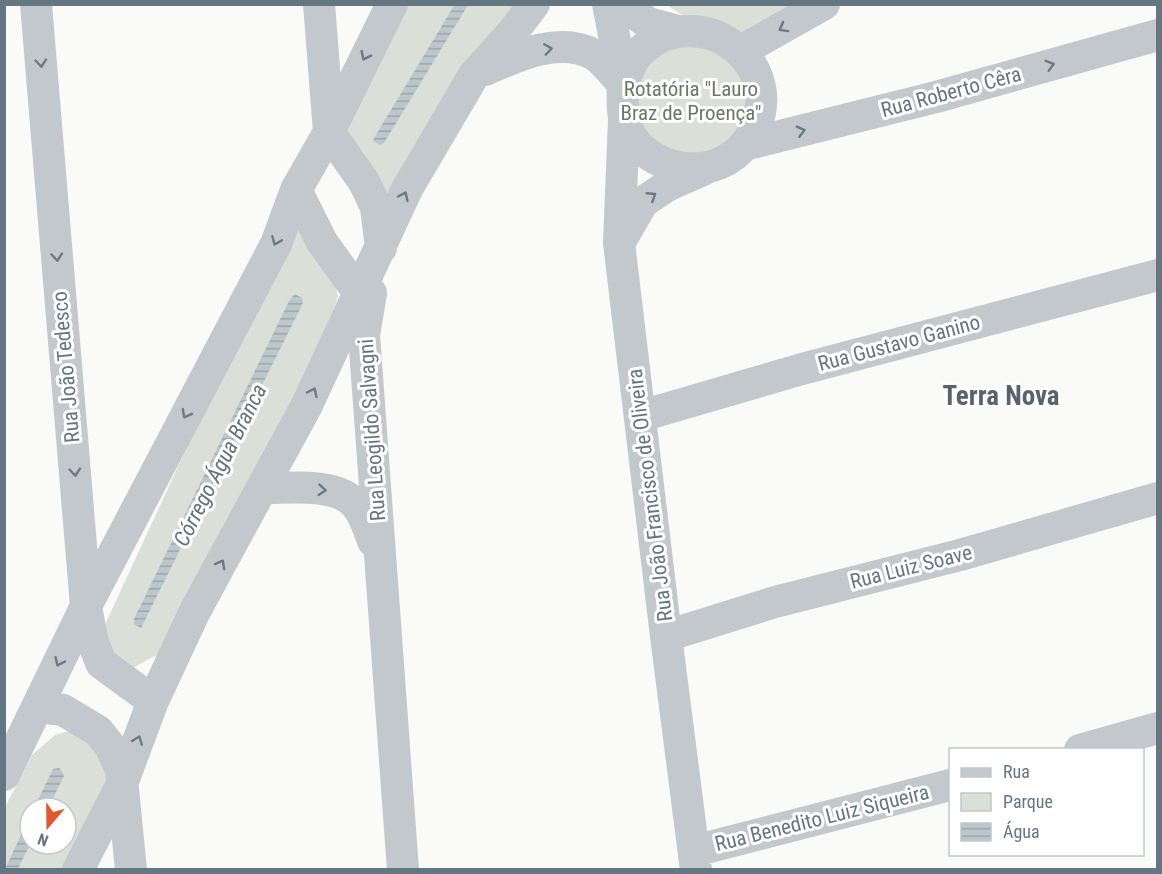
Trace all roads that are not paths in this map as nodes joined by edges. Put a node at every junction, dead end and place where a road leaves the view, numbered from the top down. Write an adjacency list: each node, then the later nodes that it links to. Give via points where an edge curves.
1 (36, 4): 26 (street, Rua João Tedesco, one-way to 26)
2 (319, 4): 14 (street)
3 (392, 4): 14 (street, one-way to 14)
4 (534, 4): 11 (street)
5 (608, 4): 12 (street)
6 (622, 4): 8 (street, via 648,23)
7 (825, 4): 10 (street, one-way to 10)
8 (678, 31): 10 (street, via 722,37); 12 (street, via 642,49)
9 (1158, 35): 15 (street, Rua Roberto Cêra, one-way to 9)
10 (741, 51): 15 (street, via 755,72 761,98 757,123)
11 (474, 75): 12 (street, one-way to 12, via 526,52 558,47 594,55); 19 (street, one-way to 11, via 407,189)
12 (623, 84): 13 (street)
13 (624, 120): 16 (street, via 634,140 649,155 689,170); 18 (street, Rua João Francisco de Oliveira)
14 (329, 132): 17 (street); 19 (street, Rua Leogildo Salvagni, via 364,182 376,207)
15 (744, 145): 16 (street)
16 (711, 167): 18 (street, one-way to 16, via 643,202 667,186)
17 (296, 190): 21 (street, via 322,242); 26 (street, one-way to 26, via 276,244)
18 (619, 243): 22 (street, Rua João Francisco de Oliveira)
19 (381, 247): 21 (street); 25 (street, Rua Leogildo Salvagni, via 364,335)
20 (1158, 275): 22 (street, Rua Gustavo Ganino)
21 (358, 292): 23 (street, one-way to 21, via 308,405)
22 (641, 416): 27 (street, Rua João Francisco de Oliveira)
23 (264, 488): 25 (street, one-way to 25, via 330,489 352,500 365,519); 28 (street, one-way to 23, via 195,611)
24 (1158, 498): 27 (street, Rua Luiz Soave, via 960,555 775,602)
25 (380, 559): 38 (street, Rua Leogildo Salvagni)
26 (86, 606): 28 (street, Rua João Tedesco, via 101,663); 29 (street, one-way to 29)
27 (666, 636): 35 (street, Rua João Francisco de Oliveira)
28 (153, 701): 33 (street, one-way to 28)
29 (38, 707): 32 (street); 33 (street, via 63,710 98,731 121,769)
30 (1158, 728): 31 (street)
31 (1087, 748)
32 (4, 775)
33 (122, 784): 36 (street); 37 (street)
34 (949, 786): 35 (street, Rua Benedito Luiz Siqueira)
35 (695, 860)
36 (78, 870)
37 (131, 870)
38 (402, 870)

